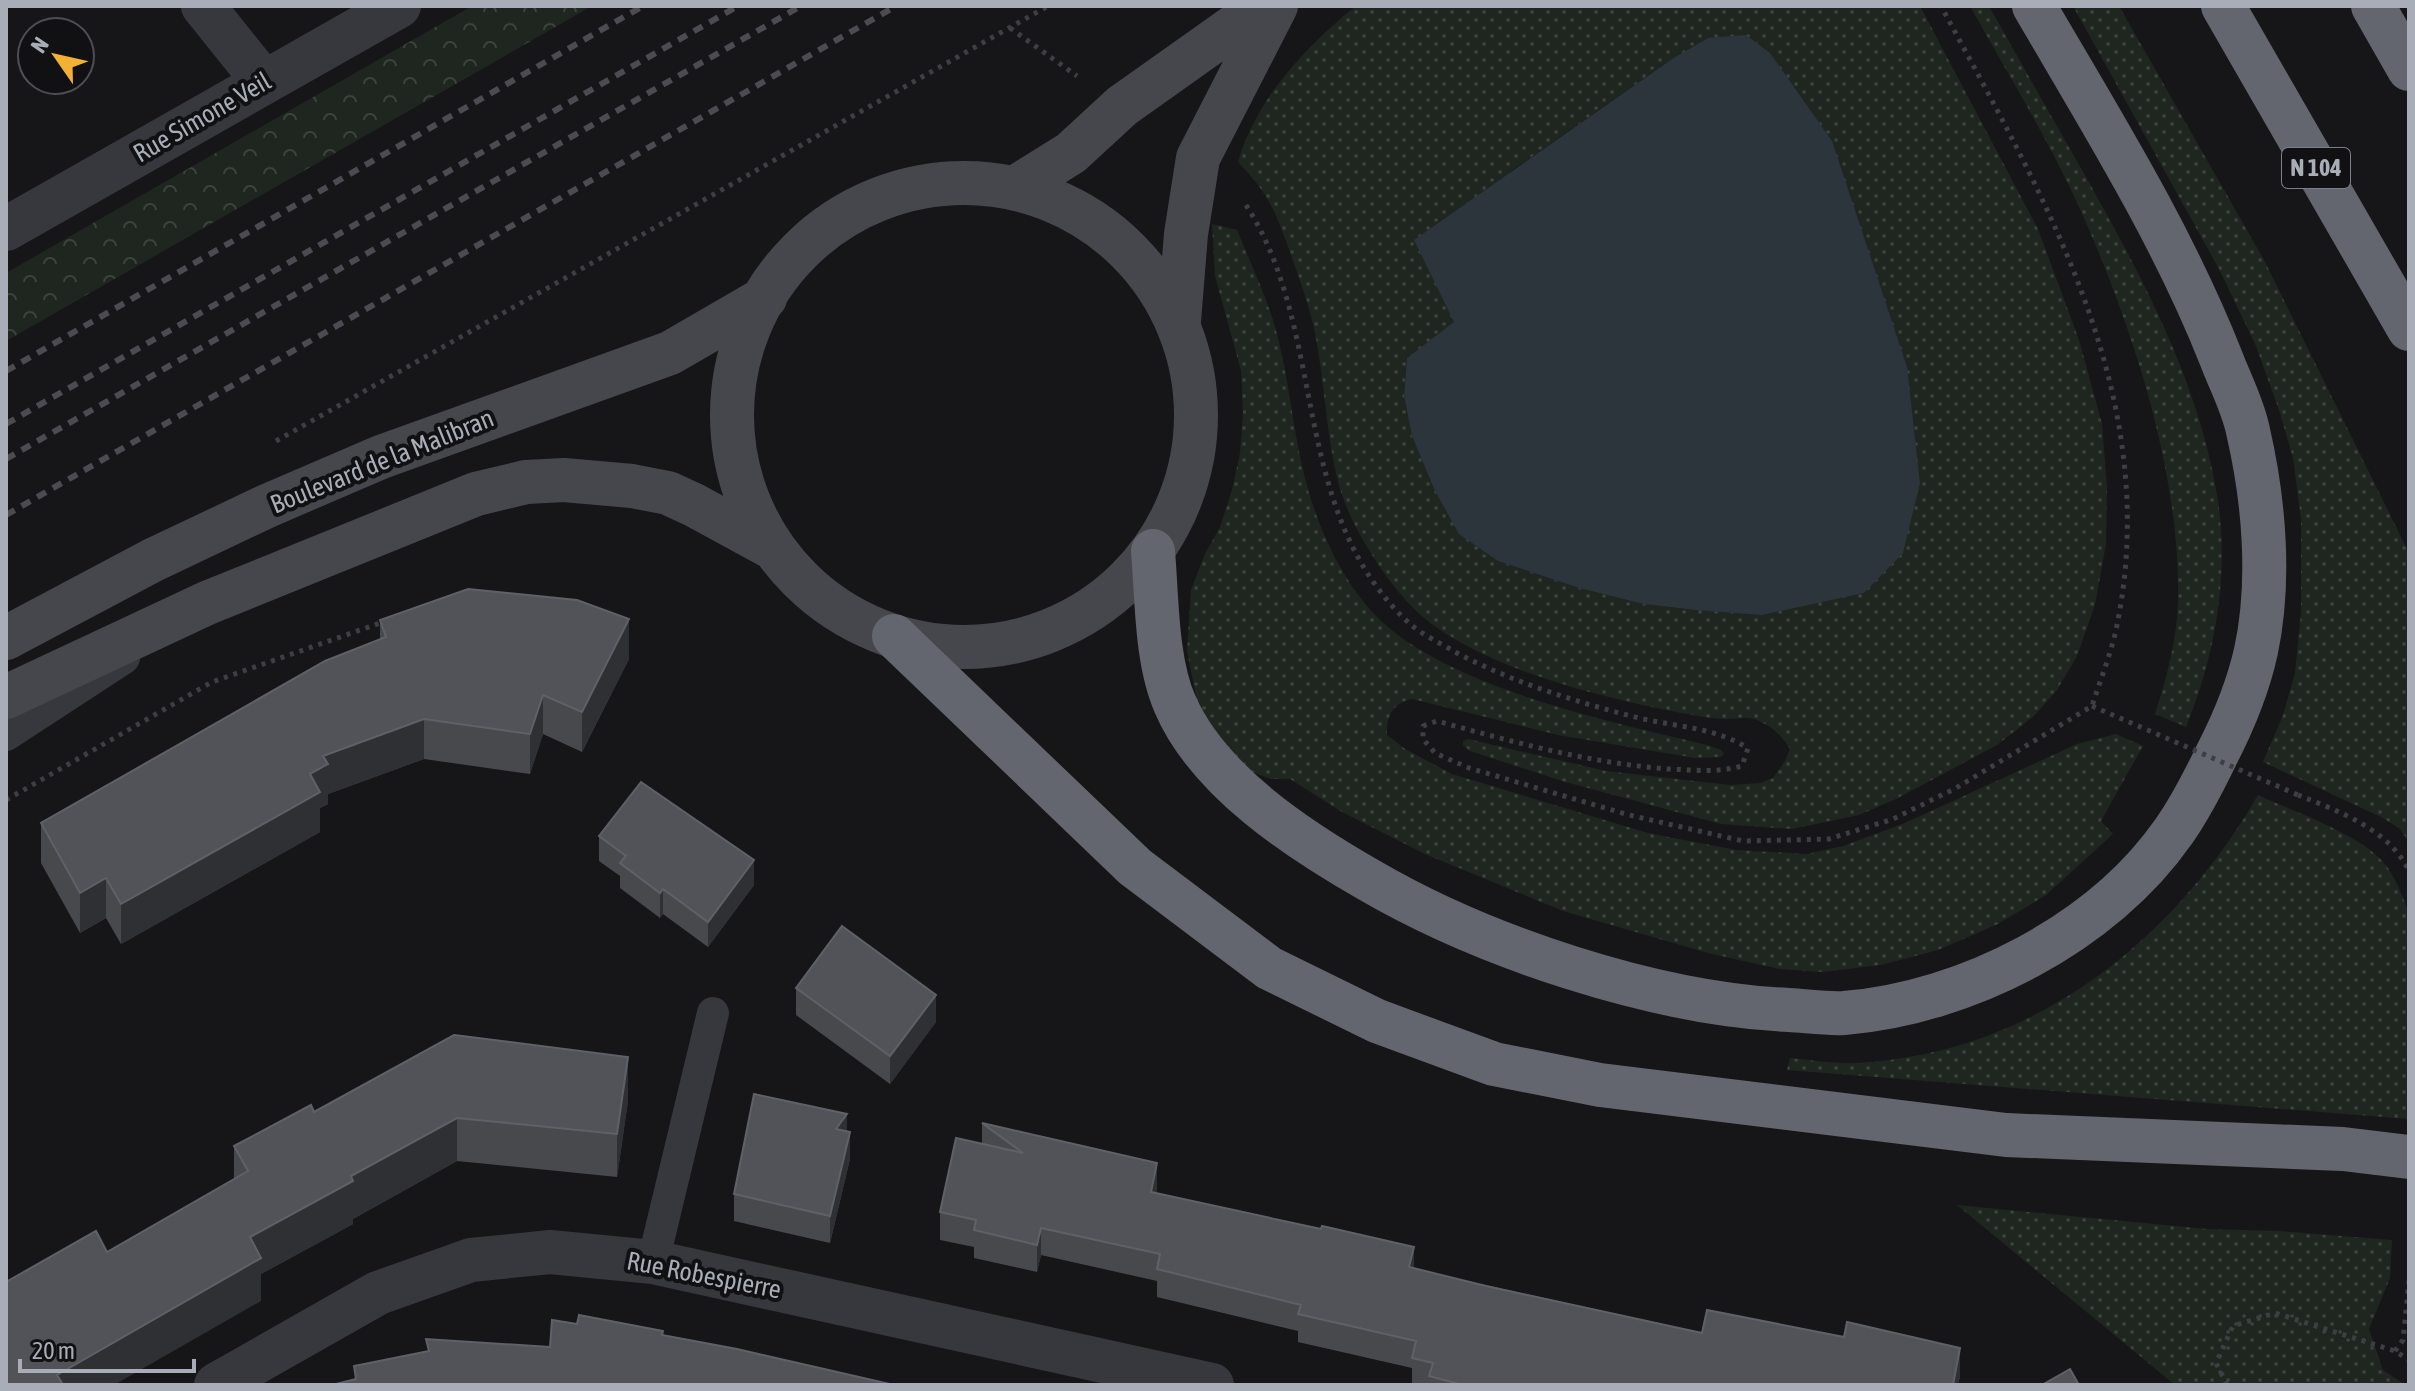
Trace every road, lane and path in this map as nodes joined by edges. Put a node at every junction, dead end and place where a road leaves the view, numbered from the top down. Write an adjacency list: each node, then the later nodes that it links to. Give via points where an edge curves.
1 (203, 6): 12 (street)
2 (399, 6): 12 (street, Rue Simone Veil)
3 (1048, 6): 10 (path)
4 (1263, 6): 13 (main road)
5 (1276, 6): 14 (main road)
6 (1941, 6): 28 (path, via 2038,185 2094,324 2121,429 2126,557 2116,631)
7 (2034, 6): 22 (highway, via 2146,199 2201,308 2247,424 2263,513 2257,648 2238,711 2171,835 2134,878 2080,925 1978,982 1842,1013 1757,1009 1676,995 1471,931 1321,853 1212,763 1173,701)
8 (2223, 6): 19 (highway, N 104)
9 (2373, 6): 11 (highway)
10 (1010, 28): 13 (path); 20 (path)
11 (2409, 69)
12 (264, 82): 16 (street, Rue Simone Veil)
13 (1122, 106): 15 (main road, via 1071,153)
14 (1198, 158): 18 (main road); 28 (path, via 1230,180 1254,217 1281,280 1338,514 1362,565 1411,625 1516,680 1645,719 1711,731 1748,748 1742,766 1721,772 1649,767 1541,750 1437,721 1423,726 1423,739 1435,753 1553,794 1743,841 1829,839 1893,819 1956,788)
15 (1018, 186): 17 (main road, via 948,181 896,193 853,212 787,268); 18 (main road, via 1069,206 1126,248)
16 (6, 229)
17 (765, 298): 21 (main road, via 743,342 730,418 740,481); 26 (main road, Boulevard de la Malibran, via 670,353 381,457 267,506)
18 (1179, 321): 22 (main road, via 1196,389 1197,430 1175,514)
19 (2409, 329)
20 (268, 446)
21 (771, 547): 23 (main road, via 668,493 564,480 526,482 476,494); 25 (main road, via 826,602)
22 (1153, 551): 25 (main road, via 1104,601 1050,631 968,650)
23 (207, 603): 27 (main road); 29 (lane)
24 (389, 620): 30 (path, via 212,682)
25 (894, 636): 33 (highway, via 1135,867 1269,968 1377,1021 1494,1064 1600,1085 2006,1135 2343,1149)
26 (6, 638)
27 (6, 697)
28 (2092, 706): 31 (path, bridge, via 2334,810 2371,830)
29 (6, 735)
30 (6, 800)
31 (2409, 871)
32 (713, 1013): 34 (lane)
33 (2409, 1157)
34 (653, 1262): 38 (street, Rue Robespierre, via 550,1252 471,1260 378,1293); 39 (street, Rue Robespierre)
35 (2409, 1281): 36 (path, via 2403,1340)
36 (2395, 1351): 37 (path); 40 (path, via 2275,1313 2233,1326 2216,1363)
37 (2409, 1360)
38 (216, 1385)
39 (1212, 1385)
40 (2227, 1385)

